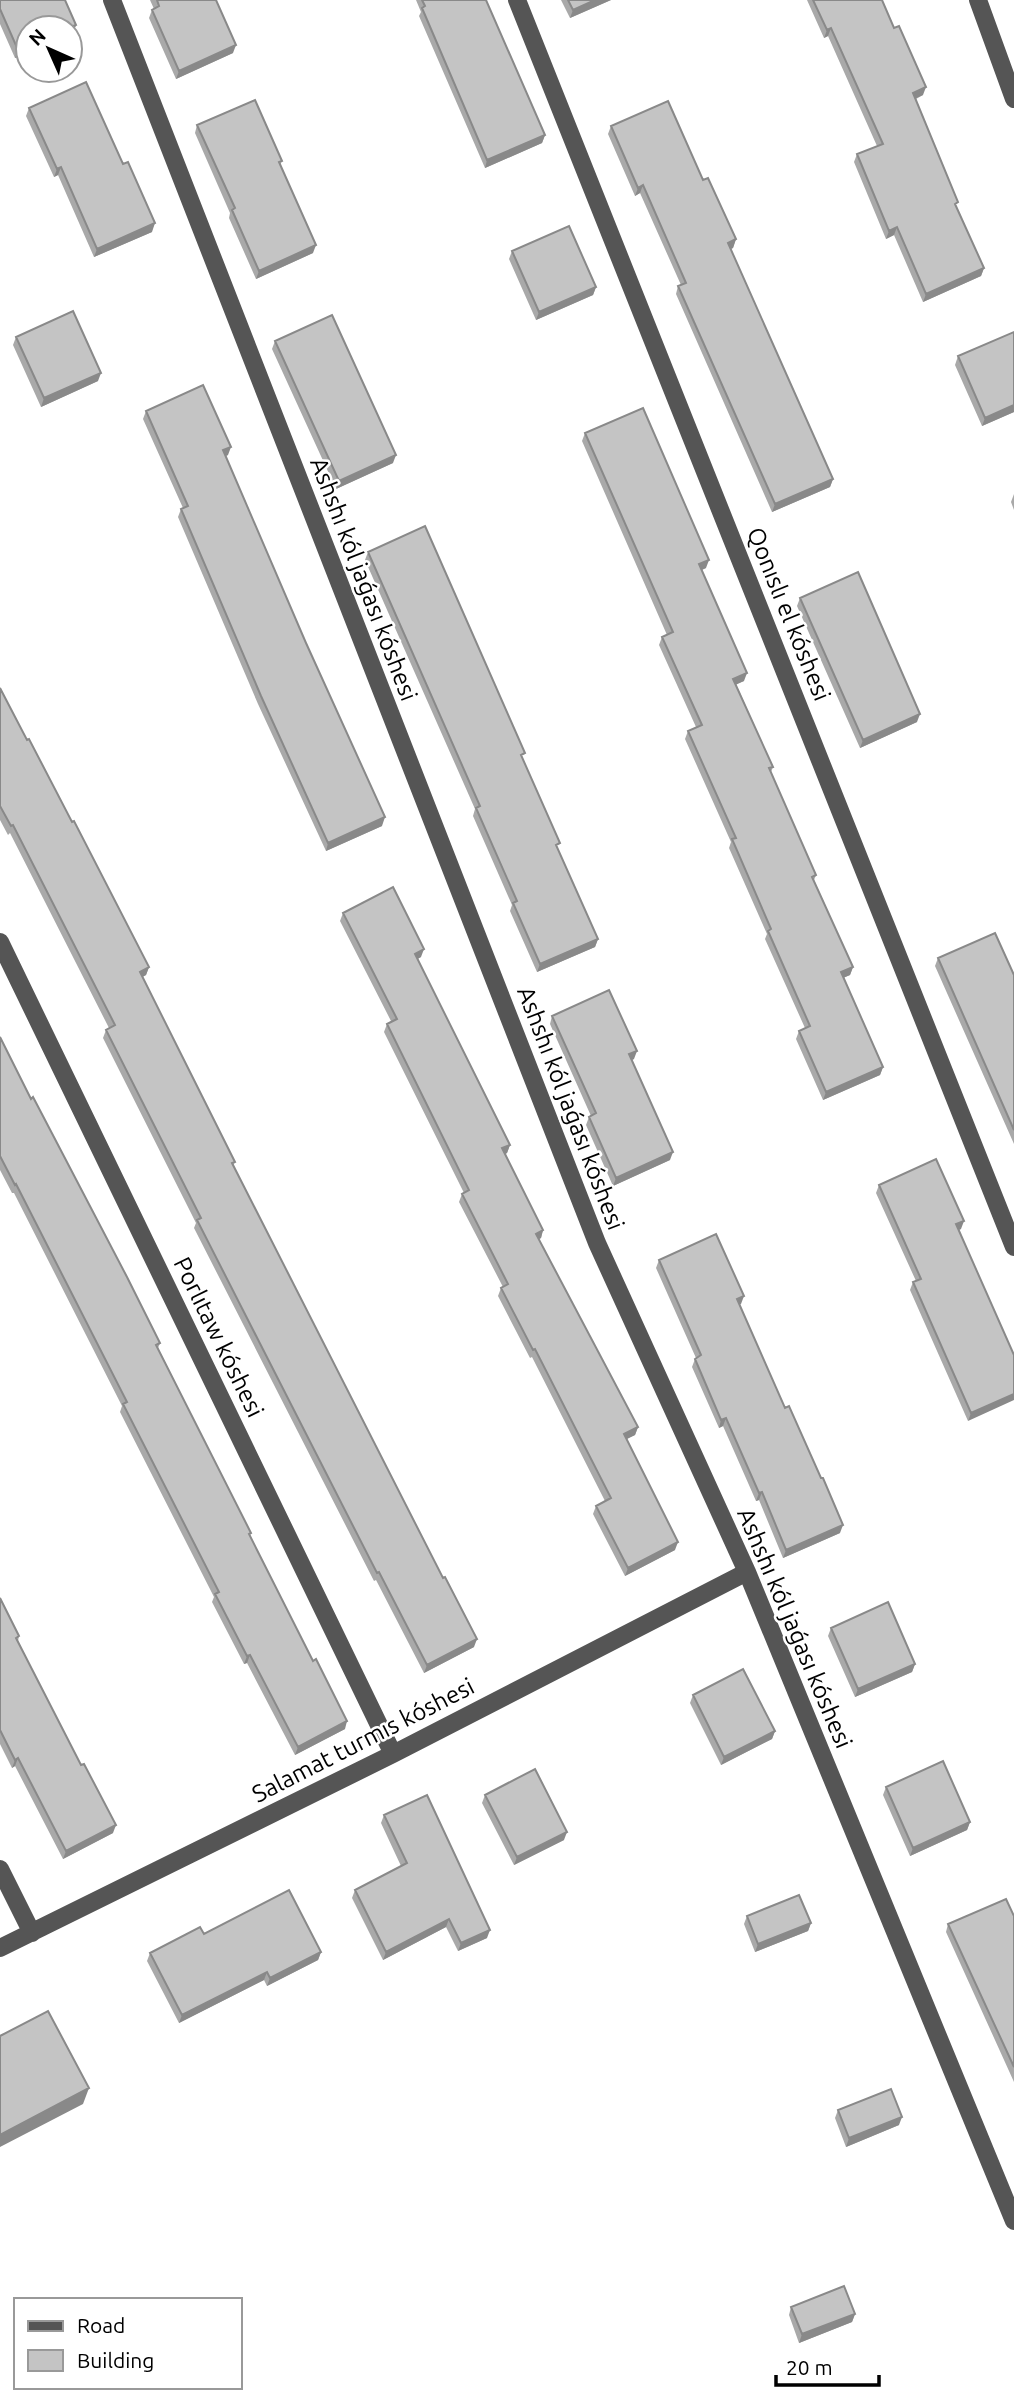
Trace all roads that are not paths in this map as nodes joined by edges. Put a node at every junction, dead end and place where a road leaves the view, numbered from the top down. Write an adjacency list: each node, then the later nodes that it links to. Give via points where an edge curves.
1 (112, 0): 7 (street, Ashshı kól jaǵası kóshesi, via 597,1243)
2 (517, 0): 6 (street, Qonıslı el kóshesi)
3 (978, 0): 4 (street)
4 (1014, 99)
5 (0, 942): 8 (street, Porlıtaw kóshesi)
6 (1014, 1247)
7 (747, 1572): 8 (street, Salamat turmıs kóshesi); 12 (street, Ashshı kól jaǵası kóshesi)
8 (393, 1754): 10 (street, Salamat turmıs kóshesi)
9 (0, 1869): 10 (street)
10 (32, 1933): 11 (street, Salamat turmıs kóshesi)
11 (0, 1948)
12 (1014, 2221)

